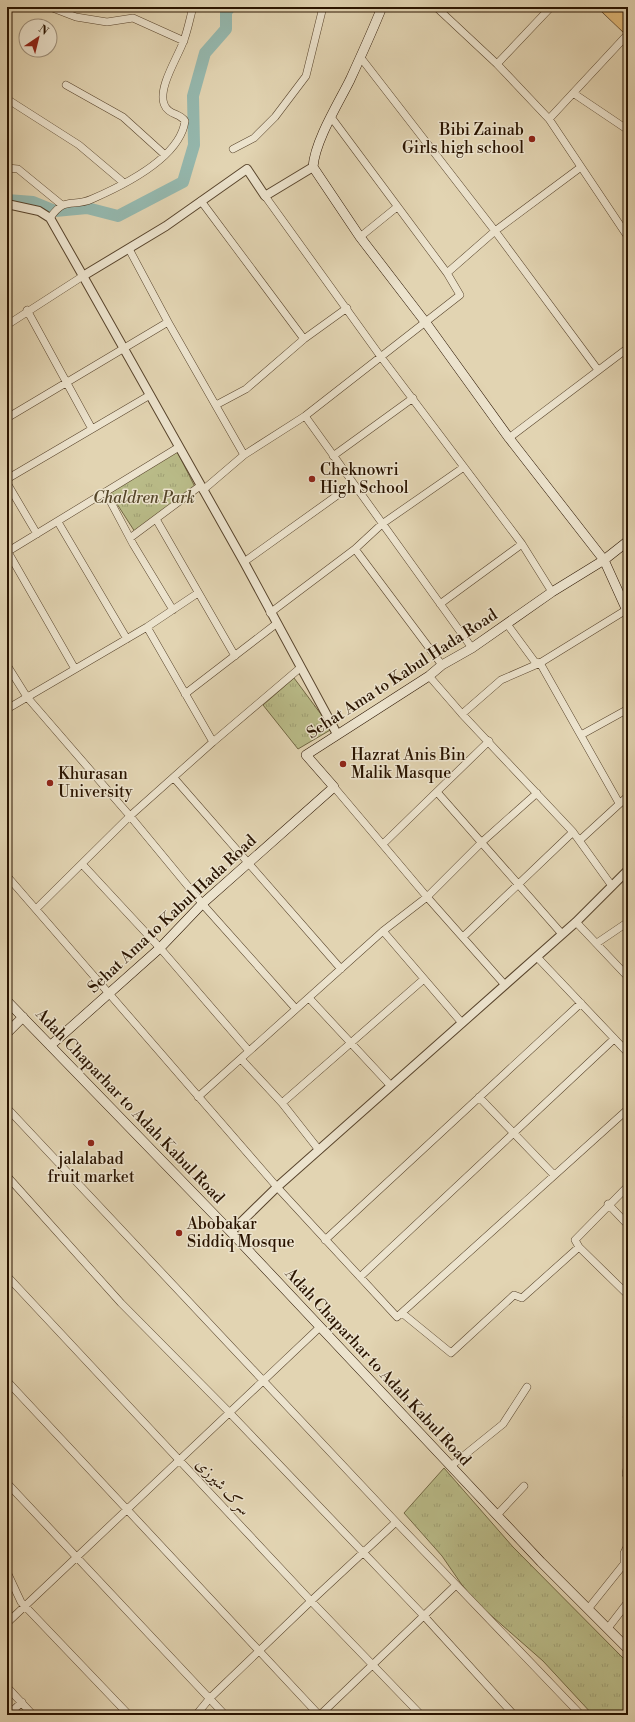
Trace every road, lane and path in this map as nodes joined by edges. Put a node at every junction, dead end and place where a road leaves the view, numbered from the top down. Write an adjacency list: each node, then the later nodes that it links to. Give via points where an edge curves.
1 (50, 7): 12 (street, via 76,17 107,22 133,18)
2 (194, 7): 12 (street)
3 (323, 7): 21 (street, via 306,76 254,138)
4 (382, 7): 13 (main road)
5 (436, 7): 14 (street)
6 (551, 7): 14 (street)
7 (605, 7): 10 (highway)
8 (618, 7): 9 (highway)
9 (628, 17)
10 (628, 29)
11 (628, 34): 16 (street)
12 (184, 41): 22 (street, via 172,66 163,95 164,105 169,112 183,118 185,122 172,148)
13 (361, 58): 18 (main road); 33 (street)
14 (497, 64): 19 (street)
15 (66, 85): 22 (street, via 123,117)
16 (573, 93): 19 (street); 20 (street)
17 (7, 99): 26 (street, via 79,145)
18 (331, 117): 23 (main road, via 314,157); 31 (street)
19 (549, 119): 24 (street)
20 (628, 130)
21 (233, 149)
22 (165, 155): 26 (street)
23 (313, 167): 27 (street); 34 (main road)
24 (580, 167): 33 (street); 35 (street)
25 (7, 168): 30 (street, via 18,169)
26 (124, 183): 30 (street, via 92,199)
27 (265, 196): 28 (street, via 247,169); 39 (street)
28 (202, 201): 36 (street); 44 (street)
29 (7, 204): 32 (street, via 39,211)
30 (62, 205): 32 (street)
31 (397, 207): 34 (street); 37 (street)
32 (50, 218): 38 (street)
33 (495, 231): 37 (street); 48 (street)
34 (360, 237): 42 (main road)
35 (628, 237)
36 (129, 249): 38 (street); 41 (street)
37 (447, 273): 42 (street, via 460,296)
38 (83, 276): 40 (street); 45 (street)
39 (347, 308): 44 (street); 47 (street)
40 (27, 310): 43 (street); 49 (street)
41 (168, 322): 45 (street); 52 (street)
42 (426, 323): 47 (street); 56 (main road)
43 (7, 325)
44 (304, 339): 52 (street, via 246,389)
45 (125, 348): 49 (street); 50 (street)
46 (628, 348): 48 (street)
47 (381, 357): 51 (street); 53 (street)
48 (598, 370): 56 (street)
49 (66, 383): 54 (street); 55 (street)
50 (150, 395): 55 (street); 57 (street)
51 (413, 398): 59 (street); 60 (street)
52 (216, 405): 58 (street)
53 (304, 416): 58 (street); 59 (street)
54 (7, 418)
55 (92, 429): 61 (street)
56 (509, 438): 75 (main road)
57 (179, 447): 64 (street); 65 (street)
58 (244, 455): 64 (street)
59 (333, 456): 63 (street)
60 (464, 467): 68 (street); 72 (street)
61 (7, 479)
62 (7, 483): 69 (street)
63 (353, 484): 68 (street); 76 (street)
64 (202, 488): 66 (street); 76 (street)
65 (106, 493): 67 (street); 70 (street)
66 (156, 519): 70 (street); 78 (street)
67 (58, 522): 69 (street); 86 (street)
68 (382, 524): 73 (street); 79 (street)
69 (37, 534): 74 (street)
70 (130, 538): 80 (street)
71 (628, 541): 75 (main road, Sehat Ama to Kabul Hada Road)
72 (522, 544): 77 (street); 79 (street)
73 (355, 549): 82 (street); 91 (street)
74 (7, 552): 93 (street)
75 (604, 560): 77 (main road, Sehat Ama to Kabul Hada Road); 81 (main road)
76 (244, 562): 82 (street)
77 (552, 592): 84 (main road, Sehat Ama to Kabul Hada Road)
78 (198, 593): 80 (street); 88 (street)
79 (440, 604): 87 (street)
80 (173, 610): 85 (street)
81 (627, 611): 89 (street)
82 (270, 613): 83 (street)
83 (276, 624): 88 (street); 92 (street)
84 (507, 624): 87 (main road, Sehat Ama to Kabul Hada Road); 89 (street, via 535,662)
85 (147, 628): 86 (street); 95 (street)
86 (127, 639): 93 (street)
87 (472, 648): 91 (main road, Sehat Ama to Kabul Hada Road)
88 (235, 656): 95 (street)
89 (540, 663): 99 (street, via 501,680); 101 (street)
90 (7, 665): 96 (street)
91 (442, 665): 94 (main road, Sehat Ama to Kabul Hada Road)
92 (300, 668): 100 (street); 103 (street)
93 (75, 669): 96 (street)
94 (429, 676): 99 (street); 100 (main road, Sehat Ama to Kabul Hada Road)
95 (185, 694): 103 (street)
96 (27, 697): 97 (street); 110 (street)
97 (7, 709)
98 (628, 709): 101 (street)
99 (462, 714): 102 (street)
100 (337, 734): 105 (main road, Sehat Ama to Kabul Hada Road, via 306,755)
101 (581, 735): 109 (street)
102 (489, 741): 106 (street); 107 (street)
103 (213, 742): 104 (street)
104 (174, 778): 110 (street); 115 (street)
105 (334, 787): 114 (street); 115 (main road, Sehat Ama to Kabul Hada Road)
106 (437, 792): 113 (street); 114 (street)
107 (537, 793): 111 (street); 113 (street)
108 (628, 796): 109 (street)
109 (620, 803): 112 (street)
110 (130, 816): 116 (street); 122 (street)
111 (573, 832): 112 (street); 119 (street)
112 (580, 840): 120 (street)
113 (482, 842): 119 (street); 121 (street)
114 (383, 844): 121 (street)
115 (248, 863): 122 (main road, Sehat Ama to Kabul Hada Road); 132 (street)
116 (82, 864): 123 (street); 130 (street)
117 (628, 870): 120 (street)
118 (7, 876): 123 (street)
119 (518, 883): 127 (street); 128 (street)
120 (612, 886): 124 (street)
121 (427, 897): 126 (street); 128 (street)
122 (202, 904): 130 (main road, Sehat Ama to Kabul Hada Road); 140 (street)
123 (36, 909): 136 (street)
124 (576, 922): 127 (street); 129 (street)
125 (628, 922): 129 (street)
126 (383, 931): 132 (street); 134 (street)
127 (562, 934): 131 (street)
128 (463, 937): 135 (street)
129 (597, 943): 133 (street)
130 (160, 948): 136 (main road, Sehat Ama to Kabul Hada Road); 147 (street)
131 (537, 957): 135 (street); 139 (street)
132 (341, 969): 137 (street)
133 (628, 977)
134 (424, 979): 142 (street); 145 (street)
135 (505, 985): 142 (street)
136 (109, 993): 146 (main road, Sehat Ama to Kabul Hada Road); 151 (street)
137 (308, 998): 140 (street); 145 (street)
138 (7, 1001): 141 (main road, Adah Chaparhar to Adah Kabul Road)
139 (581, 1003): 144 (street); 152 (street)
140 (296, 1009): 147 (street)
141 (23, 1017): 143 (main road); 146 (main road, Adah Chaparhar to Adah Kabul Road)
142 (462, 1023): 150 (street)
143 (7, 1033)
144 (614, 1039): 148 (street); 156 (street)
145 (351, 1043): 150 (street); 153 (street)
146 (51, 1045): 164 (main road, Adah Chaparhar to Adah Kabul Road)
147 (249, 1051): 149 (street)
148 (628, 1053)
149 (241, 1059): 151 (street); 153 (street)
150 (391, 1086): 157 (street)
151 (198, 1097): 161 (street)
152 (479, 1097): 156 (street); 165 (street)
153 (282, 1103): 157 (street)
154 (7, 1108): 172 (street)
155 (628, 1109): 158 (street)
156 (514, 1133): 158 (street); 168 (street)
157 (319, 1150): 161 (street)
158 (554, 1175): 170 (street)
159 (7, 1176): 175 (street, via 121,1303)
160 (628, 1186): 162 (street)
161 (277, 1187): 164 (street); 165 (street)
162 (608, 1204): 163 (street); 166 (street, via 577,1237 575,1242)
163 (628, 1225)
164 (231, 1232): 171 (main road, Adah Chaparhar to Adah Kabul Road)
165 (325, 1240): 168 (street)
166 (579, 1247): 169 (street); 170 (street, via 522,1298 514,1295 451,1354)
167 (7, 1276): 176 (street, سرک شیرزی)
168 (360, 1277): 170 (street, via 397,1317)
169 (628, 1295)
170 (402, 1313)
171 (319, 1325): 172 (street); 178 (main road, Adah Chaparhar to Adah Kabul Road)
172 (262, 1379): 175 (street); 184 (street)
173 (7, 1381): 182 (street)
174 (527, 1387): 178 (street, via 503,1424)
175 (228, 1411): 176 (street); 186 (street)
176 (178, 1458): 182 (street); 190 (street, سرک شیرزی)
177 (628, 1463): 179 (street)
178 (451, 1466): 183 (main road, Adah Chaparhar to Adah Kabul Road)
179 (628, 1479)
180 (7, 1483): 187 (street)
181 (524, 1486): 183 (street)
182 (125, 1508): 187 (street); 199 (street)
183 (497, 1515): 193 (main road, Adah Chaparhar to Adah Kabul Road)
184 (396, 1522): 186 (street); 189 (street)
185 (628, 1546): 193 (street, via 624,1553 624,1564)
186 (362, 1553): 190 (street); 195 (street)
187 (74, 1555): 192 (street); 202 (street)
188 (7, 1572): 192 (street)
189 (456, 1585): 195 (street); 212 (street)
190 (311, 1601): 199 (street); 200 (street, سرک شیرزی)
191 (628, 1602): 197 (street)
192 (23, 1603): 194 (street); 196 (street); 206 (street)
193 (588, 1609): 197 (main road, Adah Chaparhar to Adah Kabul Road)
194 (7, 1615)
195 (424, 1616): 200 (street); 211 (street)
196 (7, 1622)
197 (608, 1628): 198 (main road, Adah Chaparhar to Adah Kabul Road)
198 (628, 1649)
199 (259, 1652): 202 (street); 209 (street)
200 (372, 1665): 209 (street); 210 (street, سرک شیرزی)
201 (7, 1687): 203 (street)
202 (210, 1698): 207 (street); 208 (street)
203 (22, 1702): 204 (street); 205 (street)
204 (8, 1715)
205 (33, 1715)
206 (129, 1715)
207 (196, 1715)
208 (225, 1715)
209 (320, 1715)
210 (421, 1715)
211 (514, 1715)
212 (582, 1715)

